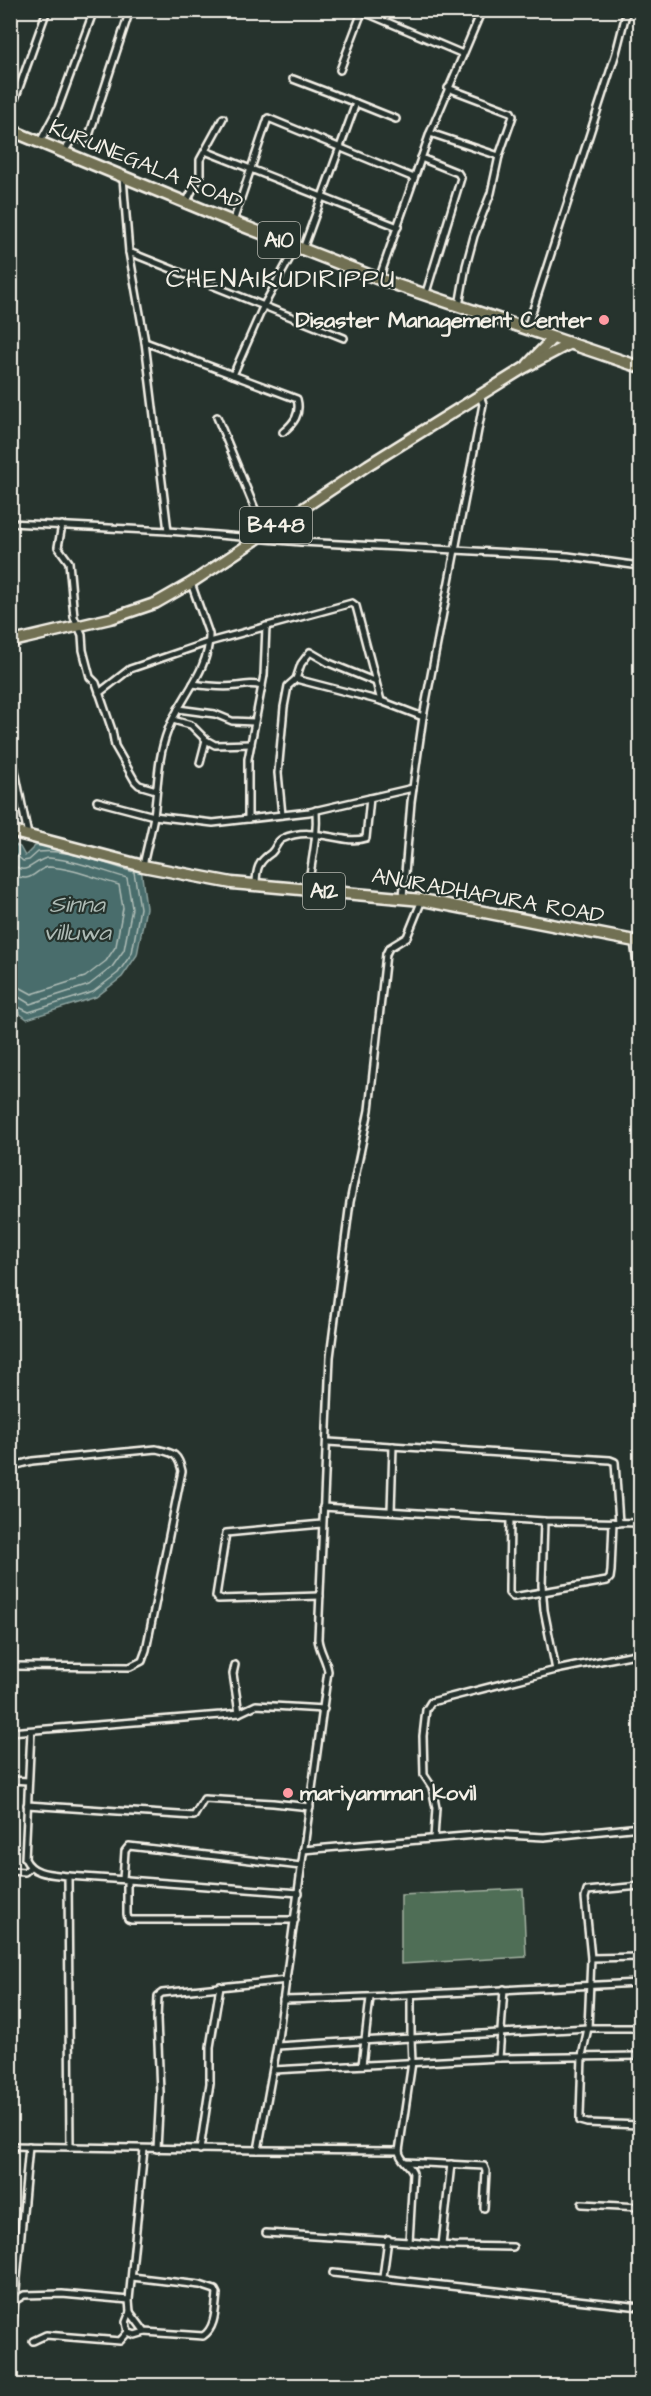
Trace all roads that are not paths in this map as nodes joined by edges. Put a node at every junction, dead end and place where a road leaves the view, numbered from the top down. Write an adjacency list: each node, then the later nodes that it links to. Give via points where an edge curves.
1 (47, 10): 12 (street)
2 (94, 10): 17 (street, via 58,108)
3 (130, 10): 20 (street, via 88,139 73,138)
4 (482, 10): 7 (street)
5 (627, 10): 36 (street)
6 (360, 11): 7 (street); 8 (street)
7 (463, 54): 10 (street)
8 (340, 70)
9 (292, 79): 11 (street)
10 (448, 88): 16 (street); 21 (street, via 511,112)
11 (356, 103): 14 (street); 18 (street)
12 (10, 113)
13 (223, 118): 19 (street)
14 (396, 119)
15 (10, 130): 17 (highway, KURUNEGALA ROAD / A10)
16 (430, 133): 21 (street); 22 (street)
17 (40, 142): 20 (highway, KURUNEGALA ROAD / A10)
18 (340, 146): 23 (street, via 268,118); 25 (street); 26 (street)
19 (205, 151): 23 (street); 27 (street, via 200,160 200,175)
20 (64, 152): 24 (highway, KURUNEGALA ROAD / A10)
21 (499, 156): 35 (street, via 491,193 468,256)
22 (421, 158): 25 (street); 33 (street, via 458,173 461,178)
23 (252, 168): 26 (street); 28 (street)
24 (123, 177): 27 (highway, KURUNEGALA ROAD / A10); 31 (street)
25 (414, 178): 29 (street)
26 (320, 197): 29 (street); 30 (street)
27 (186, 203): 28 (highway, KURUNEGALA ROAD / A10)
28 (233, 222): 30 (highway, KURUNEGALA ROAD / A10)
29 (398, 227): 32 (street)
30 (299, 248): 32 (highway, KURUNEGALA ROAD / A10); 34 (street)
31 (129, 252): 34 (street); 39 (street)
32 (379, 279): 33 (highway, KURUNEGALA ROAD / A10)
33 (425, 296): 35 (highway, KURUNEGALA ROAD / A10)
34 (263, 307): 37 (street); 43 (street)
35 (459, 307): 36 (highway, KURUNEGALA ROAD / A10)
36 (527, 330): 38 (highway, KURUNEGALA ROAD / A10)
37 (344, 338)
38 (552, 339): 40 (highway, KURUNEGALA ROAD / A10); 42 (main road, B448)
39 (145, 342): 43 (street); 49 (street)
40 (569, 344): 41 (highway, KURUNEGALA ROAD / A10); 42 (main road, B448)
41 (640, 367)
42 (524, 368): 44 (main road, B448)
43 (233, 375): 46 (street, via 297,399 296,418)
44 (480, 396): 50 (main road, B448); 52 (street, via 483,404)
45 (217, 417): 50 (street)
46 (283, 432)
47 (10, 523): 48 (street)
48 (62, 525): 49 (street); 56 (street, via 58,547 69,562)
49 (168, 531): 50 (street)
50 (261, 535): 52 (street); 55 (main road, B448)
51 (10, 537): 53 (street)
52 (455, 550): 54 (street, via 568,556); 67 (street)
53 (10, 558)
54 (640, 566)
55 (191, 584): 56 (main road, B448, via 144,608); 59 (street)
56 (78, 626): 58 (main road, B448); 64 (street, via 90,676)
57 (266, 626): 59 (street); 61 (street, via 352,603); 63 (street)
58 (10, 642)
59 (209, 642): 62 (street); 64 (street, via 130,669)
60 (296, 679): 61 (street, via 300,664 310,652); 65 (street); 79 (street, via 288,686 280,741)
61 (376, 682): 65 (street)
62 (193, 684): 63 (street); 66 (street)
63 (262, 686): 69 (street)
64 (99, 693): 75 (street, via 115,746 135,781)
65 (381, 701): 67 (street)
66 (178, 709): 68 (street); 69 (street)
67 (423, 717): 74 (street)
68 (173, 720): 70 (street, via 191,725); 75 (street, via 158,764)
69 (254, 722): 71 (street)
70 (206, 740): 71 (street, via 215,745); 73 (street)
71 (251, 744): 81 (street)
72 (10, 746): 84 (street)
73 (200, 763)
74 (412, 788): 76 (street); 88 (street)
75 (156, 790): 80 (street)
76 (370, 798): 78 (street); 83 (street, via 366,838)
77 (98, 801): 80 (street)
78 (316, 810): 79 (street); 83 (street)
79 (282, 815): 81 (street)
80 (154, 816): 81 (street, via 213,823); 85 (street)
81 (248, 819)
82 (10, 831): 84 (highway, ANURADHAPURA ROAD / A12)
83 (317, 832): 86 (street, via 279,840 273,852 258,865); 87 (street)
84 (28, 835): 85 (highway, ANURADHAPURA ROAD / A12)
85 (143, 866): 86 (highway, ANURADHAPURA ROAD / A12)
86 (256, 885): 87 (highway, ANURADHAPURA ROAD / A12)
87 (308, 889): 88 (highway, ANURADHAPURA ROAD / A12)
88 (403, 897): 89 (highway, ANURADHAPURA ROAD / A12)
89 (422, 900): 90 (highway, ANURADHAPURA ROAD / A12); 94 (street, via 406,937 386,954 369,1110 350,1202 330,1357)
90 (637, 942): 91 (street)
91 (640, 990)
92 (640, 1068): 93 (street)
93 (640, 1117)
94 (328, 1442): 95 (street); 97 (street)
95 (393, 1446): 98 (street); 101 (street, via 610,1460 615,1462)
96 (10, 1467): 108 (street, via 32,1461 156,1449 179,1457 182,1471 142,1661 130,1667)
97 (323, 1507): 98 (street); 103 (street)
98 (391, 1511): 99 (street)
99 (510, 1519): 100 (street); 104 (street, via 510,1595)
100 (544, 1521): 101 (street); 104 (street)
101 (616, 1522): 102 (street); 104 (street, via 607,1581)
102 (640, 1523)
103 (322, 1524): 105 (street); 105 (street, via 226,1533 216,1596 257,1600)
104 (543, 1593): 109 (street)
105 (320, 1596): 110 (street, via 319,1647 328,1671)
106 (640, 1653): 109 (street)
107 (235, 1665): 111 (street)
108 (10, 1666)
109 (556, 1670): 119 (street, via 438,1699 428,1706 423,1736 424,1775 432,1787 436,1808)
110 (324, 1709): 111 (street, via 256,1705); 117 (street)
111 (239, 1713): 112 (street)
112 (31, 1731): 113 (street); 115 (street)
113 (10, 1732)
114 (10, 1780): 115 (street)
115 (28, 1781): 116 (street)
116 (27, 1805): 117 (street, via 194,1816 204,1800); 122 (street, via 25,1859)
117 (309, 1807): 120 (street)
118 (640, 1827): 119 (street, via 544,1837 488,1834)
119 (434, 1838): 120 (street)
120 (303, 1850): 121 (street)
121 (301, 1866): 125 (street, via 129,1846 125,1851); 127 (street)
122 (29, 1868): 123 (street, via 26,1872); 124 (street)
123 (10, 1871)
124 (68, 1876): 125 (street); 154 (street)
125 (125, 1879): 127 (street); 128 (street, via 127,1914 131,1920)
126 (640, 1886): 130 (street, via 587,1891)
127 (299, 1893): 128 (street)
128 (295, 1920): 131 (street)
129 (640, 1957): 130 (street)
130 (591, 1958): 133 (street)
131 (286, 1980): 134 (street); 138 (street)
132 (640, 1983): 133 (street)
133 (589, 1985): 135 (street); 139 (street)
134 (220, 1986): 156 (street, via 162,1993 157,2000); 157 (street)
135 (504, 1989): 136 (street); 141 (street)
136 (411, 1995): 137 (street); 142 (street)
137 (370, 1998): 138 (street); 143 (street)
138 (283, 2000): 144 (street)
139 (588, 2028): 140 (street); 141 (street); 145 (street)
140 (640, 2028)
141 (501, 2032): 142 (street); 147 (street)
142 (411, 2037): 143 (street); 148 (street)
143 (365, 2040): 144 (street); 149 (street)
144 (277, 2046): 150 (street)
145 (582, 2056): 146 (street); 147 (street); 151 (street, via 580,2121)
146 (640, 2056)
147 (499, 2058): 148 (street)
148 (412, 2062): 149 (street); 159 (street)
149 (362, 2065): 150 (street)
150 (273, 2070): 158 (street)
151 (640, 2125)
152 (10, 2146): 153 (street)
153 (29, 2146): 154 (street); 174 (street)
154 (70, 2147): 155 (street)
155 (144, 2149): 156 (street); 171 (street)
156 (157, 2149): 157 (street)
157 (200, 2150): 158 (street)
158 (258, 2150): 159 (street)
159 (399, 2151): 160 (street)
160 (405, 2162): 161 (street); 167 (street, via 412,2173)
161 (451, 2164): 164 (street, via 486,2168); 168 (street)
162 (582, 2204): 163 (street)
163 (640, 2207)
164 (484, 2208)
165 (266, 2233): 166 (street)
166 (388, 2239): 167 (street); 172 (street)
167 (409, 2242): 168 (street)
168 (442, 2245): 169 (street)
169 (513, 2247)
170 (333, 2273): 172 (street)
171 (132, 2277): 176 (street); 180 (street, via 200,2285 217,2294 212,2327 203,2336)
172 (383, 2277): 177 (street)
173 (10, 2289): 174 (street)
174 (18, 2290): 175 (street)
175 (16, 2300): 176 (street, via 24,2295 62,2294); 182 (street)
176 (129, 2300): 178 (street)
177 (640, 2307)
178 (130, 2312): 179 (street); 180 (street)
179 (128, 2332): 180 (street); 181 (street, via 120,2341 46,2335)
180 (145, 2332)
181 (33, 2341)
182 (10, 2355)

